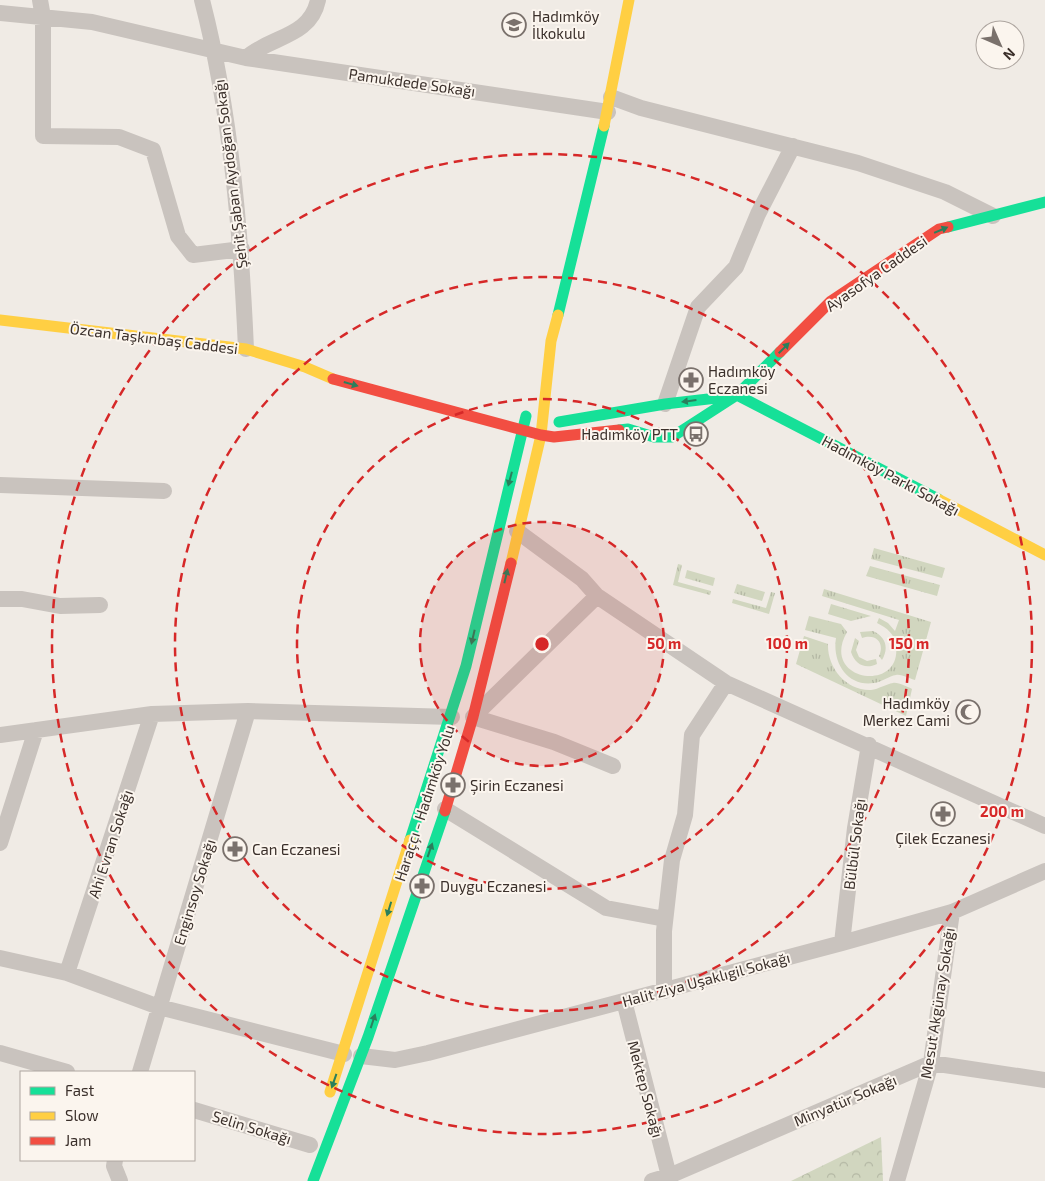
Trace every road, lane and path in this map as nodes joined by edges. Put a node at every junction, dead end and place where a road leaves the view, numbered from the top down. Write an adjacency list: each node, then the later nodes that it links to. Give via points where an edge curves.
1 (40, 0): 6 (street)
2 (202, 0): 7 (street, Şehit Şaban Aydoğan Sokağı)
3 (318, 0): 8 (street, via 316,11 294,34 256,48)
4 (629, 0): 9 (main road)
5 (0, 13): 6 (street, Pamukdede Sokağı)
6 (43, 17): 7 (street, Pamukdede Sokağı, via 92,22); 13 (street, via 43,136 119,137 152,150 178,236 192,255)
7 (215, 51): 8 (street, Pamukdede Sokağı); 13 (street, Şehit Şaban Aydoğan Sokağı)
8 (246, 58): 9 (street, Pamukdede Sokağı)
9 (610, 105): 10 (street, Pamukdede Sokağı, via 641,108); 15 (main road)
10 (793, 146): 12 (street, Pamukdede Sokağı, via 858,163 945,192); 22 (street, via 758,214 736,268 698,307)
11 (1045, 202): 12 (main road, Ayasofya Caddesi)
12 (993, 216): 21 (main road, Ayasofya Caddesi, one-way to 12, via 831,300 940,229)
13 (242, 249): 16 (street, Şehit Şaban Aydoğan Sokağı)
14 (0, 320): 16 (main road, Özcan Taşkınbaş Caddesi)
15 (551, 341): 19 (main road); 24 (main road)
16 (246, 349): 18 (main road, Özcan Taşkınbaş Caddesi)
17 (331, 365): 18 (main road, Özcan Taşkınbaş Caddesi)
18 (305, 368): 25 (main road, Özcan Taşkınbaş Caddesi, one-way to 25)
19 (536, 379)
20 (404, 386): 23 (main road)
21 (737, 395): 22 (main road, one-way to 22); 26 (main road, Ayasofya Caddesi, via 672,437 628,429 554,437); 30 (main road, Hadımköy Parkı Sokağı)
22 (665, 404): 24 (main road, via 559,422)
23 (527, 413): 24 (main road); 25 (main road, Haraççı - Hadımköy Yolu)
24 (542, 421): 26 (main road)
25 (522, 432): 26 (main road, Özcan Taşkınbaş Caddesi); 37 (main road, Haraççı - Hadımköy Yolu, one-way to 37)
26 (541, 435): 29 (main road)
27 (0, 485): 28 (street)
28 (164, 491)
29 (517, 531): 31 (street, via 582,579); 38 (main road, one-way to 29)
30 (1045, 556)
31 (597, 596): 34 (street); 38 (street)
32 (0, 599): 33 (street, via 22,599 60,606)
33 (100, 604)
34 (726, 683): 41 (street); 48 (street, via 692,735 685,815 672,860)
35 (248, 711): 36 (street); 37 (street); 54 (street, Enginsoy Sokağı)
36 (152, 714): 39 (street); 51 (street, Ahi Evran Sokağı)
37 (452, 717): 38 (main road); 56 (main road, Haraççı - Hadımköy Yolu, one-way to 56, via 423,798)
38 (473, 717): 42 (street, via 554,742); 43 (main road)
39 (36, 730): 40 (street); 45 (street)
40 (0, 736)
41 (869, 745): 44 (street); 49 (street, Bülbül Sokağı, via 855,828)
42 (613, 766)
43 (445, 809): 48 (street, via 606,908); 57 (main road, one-way to 43)
44 (1045, 826)
45 (0, 843)
46 (1045, 871): 47 (street, Halit Ziya Uşaklıgil Sokağı)
47 (952, 912): 49 (street, Halit Ziya Uşaklıgil Sokağı); 58 (street, Mesut Akgünay Sokağı)
48 (665, 919): 52 (street)
49 (842, 943): 52 (street, Halit Ziya Uşaklıgil Sokağı)
50 (0, 958): 51 (street)
51 (67, 973): 54 (street)
52 (664, 991): 53 (street, Halit Ziya Uşaklıgil Sokağı)
53 (624, 1001): 57 (street, Halit Ziya Uşaklıgil Sokağı, via 395,1060); 66 (street, Mektep Sokağı)
54 (159, 1007): 56 (street); 60 (street, Enginsoy Sokağı)
55 (0, 1053): 59 (street)
56 (344, 1054): 57 (main road); 62 (main road, Haraççı - Hadımköy Yolu, one-way to 62)
57 (361, 1056): 68 (main road)
58 (931, 1063): 61 (street); 66 (street, Minyatür Sokağı); 70 (street, Mesut Akgünay Sokağı)
59 (63, 1071)
60 (140, 1071)
61 (1045, 1080)
62 (328, 1099)
63 (195, 1110): 64 (street, Selin Sokağı)
64 (310, 1145)
65 (115, 1161): 67 (street)
66 (669, 1176): 69 (street, Minyatür Sokağı)
67 (120, 1181)
68 (313, 1181)
69 (652, 1181)
70 (897, 1181)

